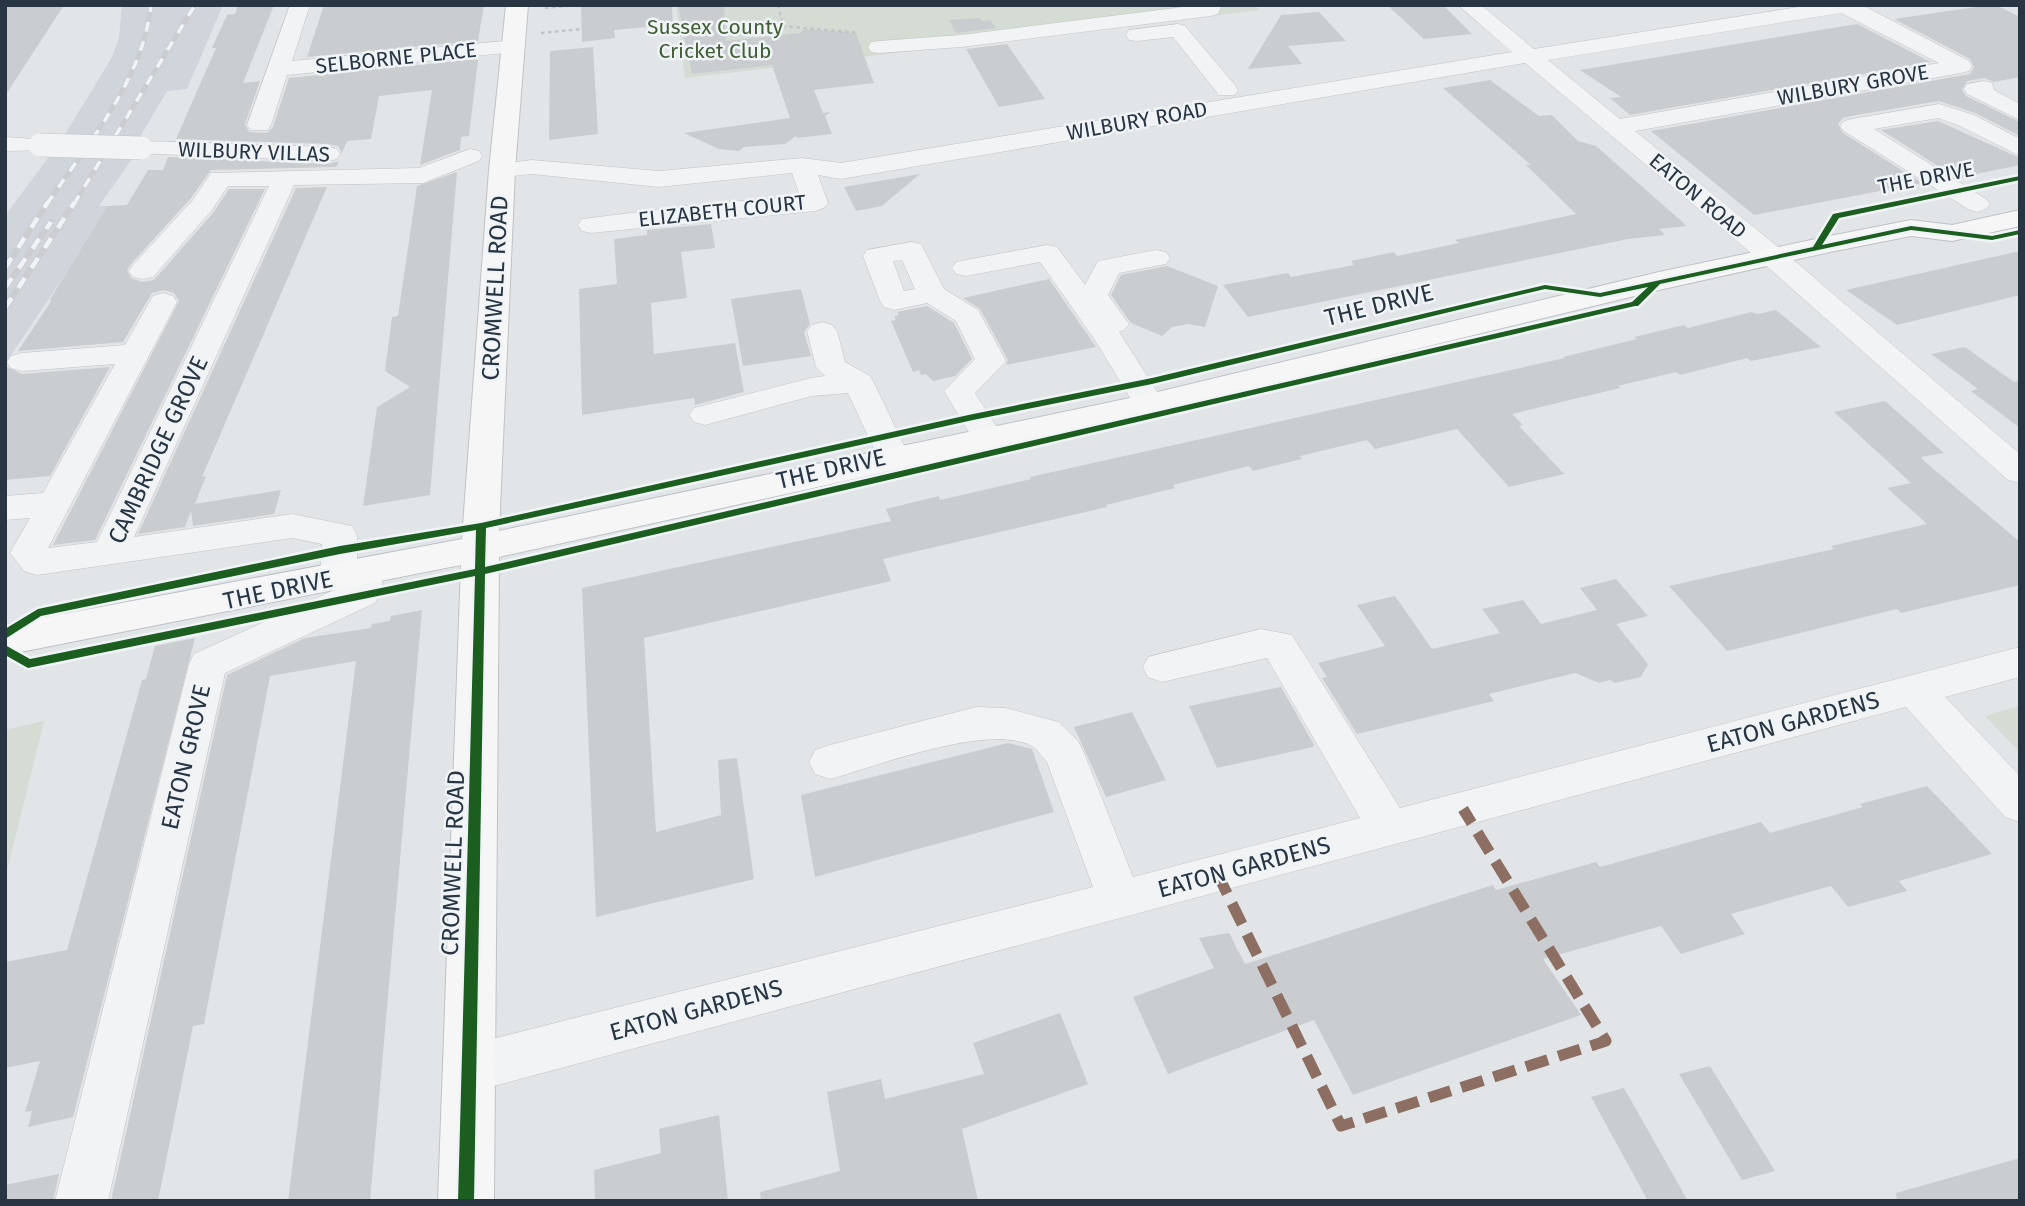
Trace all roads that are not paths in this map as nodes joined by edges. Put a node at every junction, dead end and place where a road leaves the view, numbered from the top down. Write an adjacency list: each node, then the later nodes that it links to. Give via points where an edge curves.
1 (300, 5): 13 (street)
2 (1212, 5): 7 (street, via 1211,10 961,41)
3 (1468, 5): 11 (street, EATON ROAD)
4 (1760, 5): 8 (street, WILBURY ROAD)
5 (1846, 6): 8 (street, WILBURY ROAD); 18 (street, WILBURY GROVE, via 1961,66)
6 (529, 7): 10 (main road, CROMWELL ROAD)
7 (874, 40)
8 (1580, 41): 11 (street, WILBURY ROAD)
9 (1143, 44): 15 (street, via 1178,30)
10 (514, 46): 13 (street, SELBORNE PLACE); 21 (main road, CROMWELL ROAD)
11 (1523, 51): 12 (street, WILBURY ROAD); 18 (street, EATON ROAD)
12 (1466, 59): 15 (street, WILBURY ROAD); 22 (street, WILBURY ROAD, via 841,172)
13 (278, 69): 17 (street)
14 (1984, 88): 16 (street, via 1975,89)
15 (1227, 90): 22 (street, WILBURY ROAD, via 824,154)
16 (2020, 113)
17 (259, 125)
18 (1615, 127): 29 (street, EATON ROAD)
19 (5, 144): 21 (street, WILBURY VILLAS, bridge)
20 (2020, 149): 25 (street, via 1939,111 1852,126)
21 (492, 160): 22 (street, WILBURY ROAD, via 659,179); 23 (street, via 423,175); 46 (main road, CROMWELL ROAD)
22 (802, 165): 27 (street, ELIZABETH COURT, via 815,203)
23 (285, 178): 32 (street, via 220,178); 47 (street, CAMBRIDGE GROVE)
24 (2020, 195): 25 (main road, THE DRIVE)
25 (1977, 204): 28 (main road, THE DRIVE, via 1924,215)
26 (2020, 218): 28 (main road, THE DRIVE, via 1952,233)
27 (591, 225)
28 (1911, 228): 29 (main road, THE DRIVE)
29 (1773, 257): 39 (main road, THE DRIVE); 43 (street, EATON ROAD)
30 (1156, 258): 39 (street, via 1108,267 1094,295)
31 (966, 268): 39 (street, via 1047,253)
32 (143, 271)
33 (932, 294): 41 (street, via 968,316 991,361 959,391)
34 (163, 302): 36 (street)
35 (822, 331): 38 (street, via 831,367)
36 (134, 353): 37 (street); 44 (street)
37 (22, 362)
38 (859, 383): 40 (lane, via 811,387); 42 (lane)
39 (1157, 402): 41 (main road, THE DRIVE)
40 (705, 415)
41 (987, 437): 42 (main road, THE DRIVE)
42 (894, 458): 46 (main road, THE DRIVE)
43 (2020, 472)
44 (53, 504): 45 (street); 47 (street, via 28,553 37,562)
45 (5, 508)
46 (482, 548): 48 (main road, THE DRIVE); 57 (main road, CROMWELL ROAD)
47 (108, 553): 48 (street, CAMBRIDGE GROVE, via 292,526 340,535)
48 (352, 572): 49 (main road, THE DRIVE); 58 (street, EATON GROVE, via 362,594 208,664)
49 (5, 640)
50 (2020, 662): 52 (street, EATON GARDENS)
51 (1162, 667): 55 (street, via 1261,643 1279,645)
52 (1914, 690): 54 (street); 55 (street, EATON GARDENS)
53 (830, 762): 56 (street, via 976,723 1045,733 1064,753)
54 (2020, 804)
55 (1389, 828): 56 (street, EATON GARDENS)
56 (1120, 900): 57 (street, EATON GARDENS)
57 (468, 1069): 59 (main road, CROMWELL ROAD)
58 (81, 1201)
59 (466, 1201)

